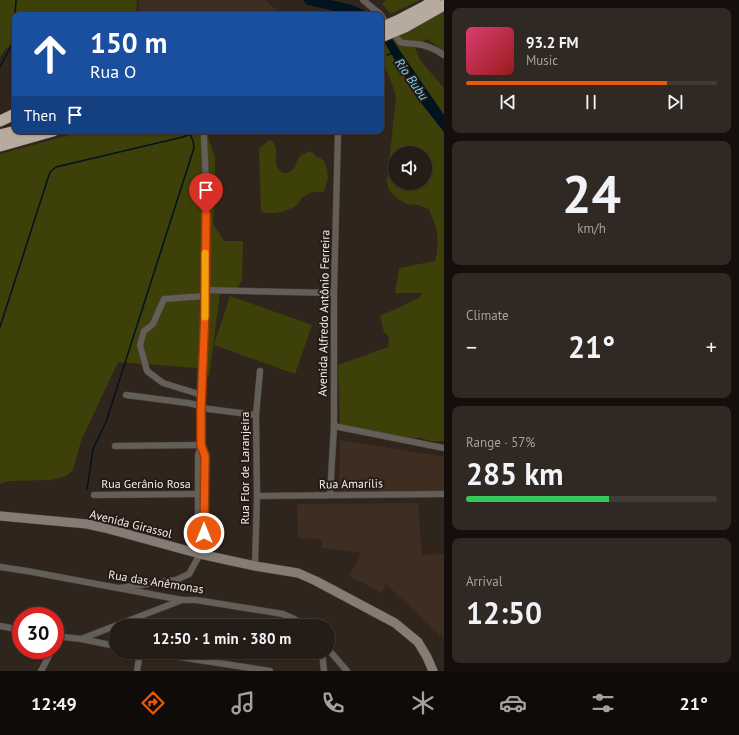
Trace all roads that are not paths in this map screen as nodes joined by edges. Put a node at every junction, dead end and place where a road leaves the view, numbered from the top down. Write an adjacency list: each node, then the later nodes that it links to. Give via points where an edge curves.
1 (363, 0): 4 (street)
2 (435, 0): 6 (highway)
3 (444, 5): 6 (highway)
4 (378, 12)
5 (384, 20): 9 (street, via 400,42 427,46)
6 (403, 23): 7 (highway, bridge); 8 (highway, bridge)
7 (384, 27)
8 (384, 35)
9 (444, 55)
10 (12, 115): 11 (highway)
11 (0, 121)
12 (12, 132): 17 (highway)
13 (27, 134): 18 (highway, via 5,140)
14 (42, 134): 18 (highway)
15 (204, 134): 20 (street)
16 (338, 134): 19 (street, Avenida Alfredo Antônio Ferreira)
17 (0, 135)
18 (0, 145)
19 (334, 292): 20 (street); 26 (street, Avenida Alfredo Antônio Ferreira)
20 (205, 293): 23 (street); 23 (street, via 164,299 153,324 144,331 140,345 147,371 163,383)
21 (260, 371): 25 (street, Rua Flor de Laranjeira)
22 (126, 395): 24 (street, via 188,403)
23 (202, 396): 24 (street)
24 (201, 408): 25 (street); 27 (street)
25 (256, 415): 34 (street, Rua Flor de Laranjeira)
26 (334, 426): 29 (street); 33 (street, Avenida Alfredo Antônio Ferreira)
27 (201, 445): 28 (street); 30 (street, via 198,456); 36 (street, via 205,456 204,548)
28 (115, 446)
29 (444, 448)
30 (198, 494): 32 (street, Rua Gerânio Rosa); 36 (street)
31 (444, 494): 33 (street, Rua Amarílis)
32 (94, 495)
33 (330, 495): 34 (street, Rua Amarílis)
34 (257, 496): 37 (street, Rua Flor de Laranjeira)
35 (0, 516): 36 (street, Avenida Girassol, via 87,524)
36 (200, 554): 37 (street, Avenida Girassol); 39 (street, via 189,574 184,577)
37 (254, 566): 57 (street, Avenida Girassol, via 298,573 395,623 418,642)
38 (0, 567): 39 (street, Rua das Anêmonas)
39 (119, 588): 40 (street, Rua das Anêmonas)
40 (182, 600): 41 (street, Rua das Anêmonas, via 283,614); 45 (street)
41 (294, 619)
42 (0, 626): 43 (street)
43 (12, 628)
44 (64, 637): 45 (street)
45 (81, 639): 46 (street)
46 (109, 645)
47 (335, 657): 56 (street)
48 (47, 659): 52 (street)
49 (139, 659): 53 (street)
50 (192, 659): 54 (street)
51 (323, 659): 55 (street)
52 (41, 671)
53 (137, 671)
54 (270, 671)
55 (324, 671)
56 (347, 671)
57 (433, 671)

